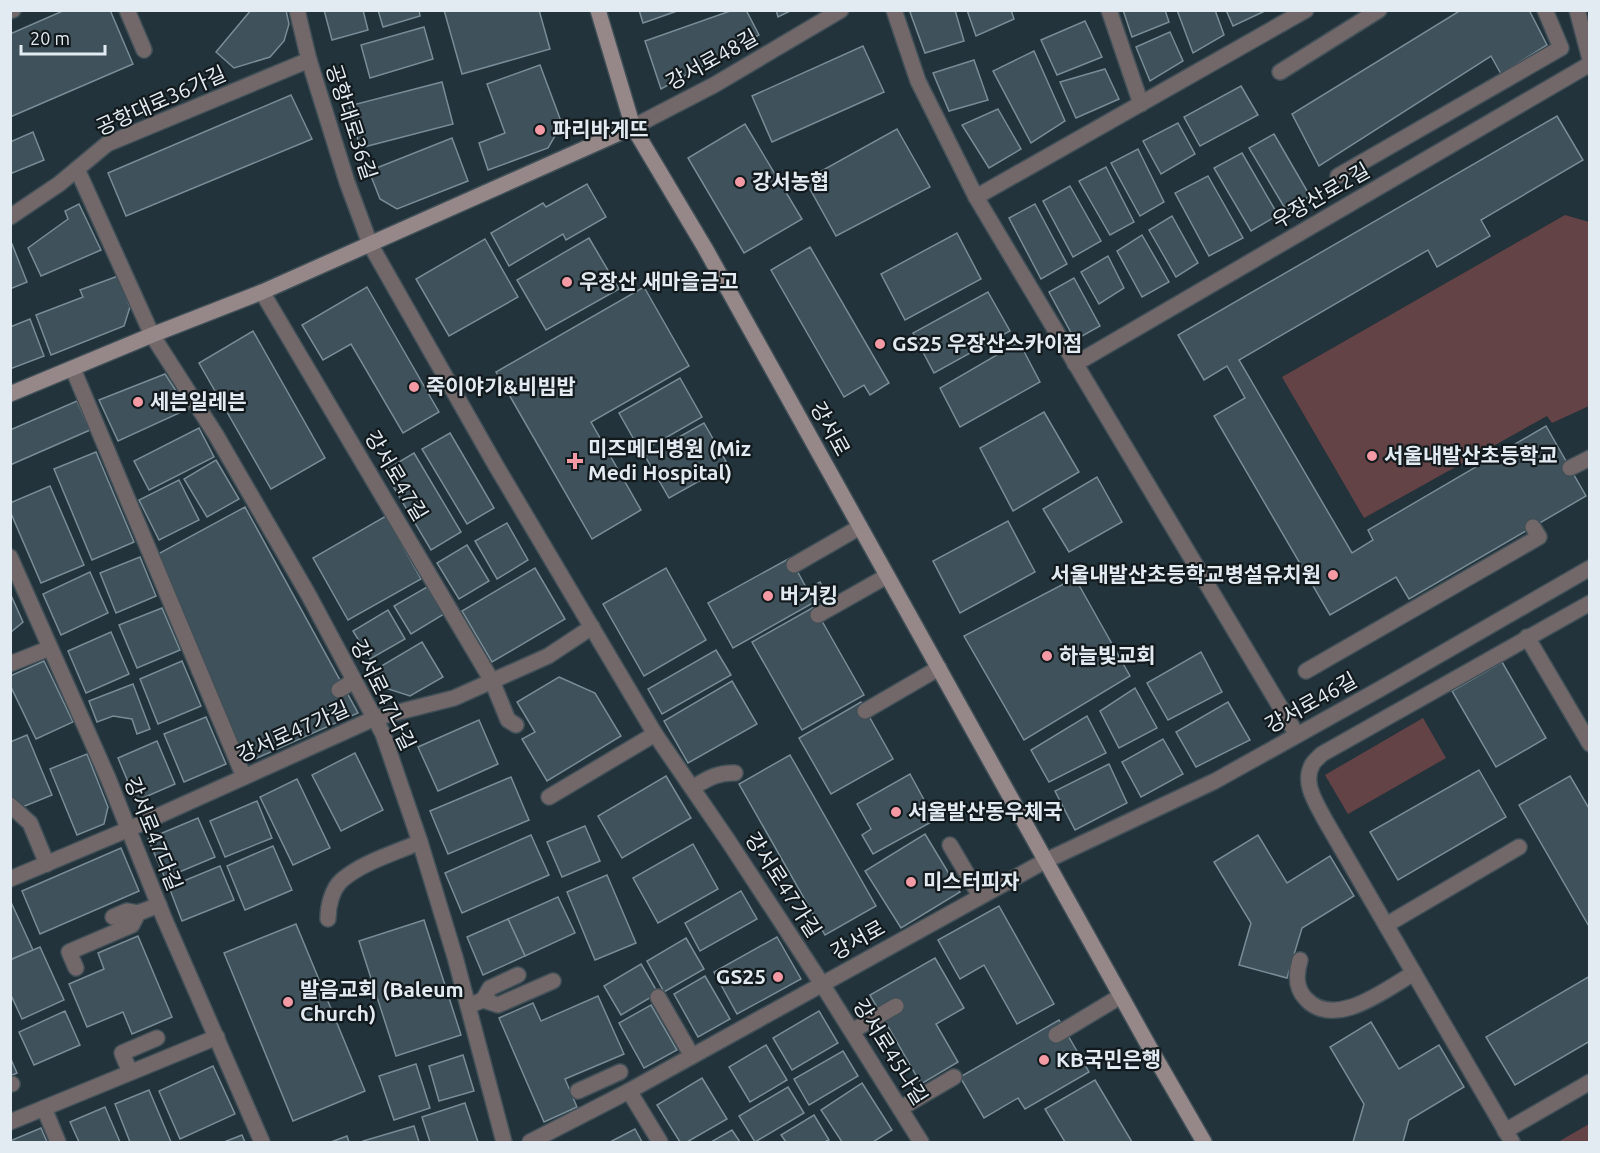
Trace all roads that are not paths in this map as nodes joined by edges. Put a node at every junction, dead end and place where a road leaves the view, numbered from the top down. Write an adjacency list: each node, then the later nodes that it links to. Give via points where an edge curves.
1 (127, 10): 11 (street)
2 (297, 10): 13 (street, 공항대로36길)
3 (598, 10): 17 (main road, 강서로)
4 (842, 10): 17 (street, 강서로48길)
5 (894, 10): 20 (street, via 918,81)
6 (1109, 10): 16 (street)
7 (1306, 10): 16 (street)
8 (1378, 10): 15 (street)
9 (1545, 10): 19 (street, via 1561,48)
10 (1577, 10): 12 (street)
11 (144, 50)
12 (1590, 59)
13 (309, 60): 18 (street, 공항대로36가길, via 107,144); 22 (street, 공항대로36길)
14 (1590, 64): 25 (street, 우장산로2길)
15 (1280, 72)
16 (1141, 104): 20 (street)
17 (633, 127): 22 (main road); 30 (main road, 강서로)
18 (77, 169): 21 (street, 공항대로36가길); 24 (street)
19 (1338, 176)
20 (976, 197): 25 (street)
21 (10, 218)
22 (369, 244): 23 (main road); 38 (street, 강서로47가길)
23 (262, 292): 24 (main road); 45 (street, 강서로47길)
24 (152, 335): 26 (main road); 44 (street, 강서로47나길, via 216,435)
25 (1074, 364): 51 (street)
26 (73, 369): 27 (main road); 54 (street)
27 (10, 394)
28 (1590, 458): 29 (street)
29 (1570, 468)
30 (860, 527): 33 (street); 35 (main road, 강서로)
31 (1533, 527): 43 (street, via 1539,537)
32 (10, 557): 40 (street, 강서로47다길)
33 (794, 565)
34 (1590, 568): 51 (street, 강서로46길)
35 (887, 576): 37 (street); 42 (main road, 강서로)
36 (1590, 603): 39 (street)
37 (818, 615)
38 (592, 627): 45 (street, 강서로47가길, via 548,656); 50 (street, 강서로47가길)
39 (1527, 638): 52 (street); 70 (street, via 1322,754 1312,765 1312,795)
40 (50, 648): 41 (street); 58 (street, 강서로47다길)
41 (10, 664)
42 (939, 668): 47 (street); 62 (main road, 강서로)
43 (1306, 671)
44 (354, 681): 46 (street); 48 (street, 강서로47나길)
45 (492, 681): 48 (street, 강서로47가길, via 454,698); 49 (street, 강서로47길, via 508,720)
46 (339, 690)
47 (865, 711)
48 (375, 718): 54 (street, 강서로47가길); 59 (street, 강서로47나길)
49 (516, 725)
50 (655, 734): 55 (street, 강서로47가길); 56 (street)
51 (1297, 735): 62 (street, 강서로46길, via 1215,781)
52 (1590, 744)
53 (735, 773): 55 (street, via 722,772)
54 (244, 777): 58 (street, 강서로47가길)
55 (692, 788): 76 (street, 강서로47가길)
56 (549, 797)
57 (10, 805): 63 (street, via 30,823)
58 (129, 829): 63 (street, 강서로47가길); 66 (street, 강서로47다길)
59 (420, 842): 69 (street, via 341,881); 80 (street, 강서로47나길)
60 (950, 846): 65 (street)
61 (1519, 847): 70 (street)
62 (1046, 861): 65 (street, 강서로); 77 (main road, 강서로)
63 (47, 864): 64 (street, 강서로47가길)
64 (10, 879)
65 (980, 896): 76 (street, 강서로)
66 (159, 905): 67 (street); 84 (street, 강서로47다길)
67 (138, 914): 68 (street, via 127,910); 72 (street, via 132,925 69,952)
68 (113, 917)
69 (328, 919)
70 (1386, 925): 73 (street)
71 (1300, 960): 73 (street, via 1296,973 1298,987 1305,999 1329,1011 1361,1003)
72 (76, 968)
73 (1414, 973): 98 (street)
74 (518, 975): 79 (street, via 490,988)
75 (553, 981): 79 (street, via 498,1005)
76 (822, 984): 82 (street, 강서로45나길); 86 (street, 강서로)
77 (1121, 996): 83 (street); 105 (main road, 강서로)
78 (658, 997): 86 (street)
79 (483, 1000): 80 (street)
80 (468, 1006): 101 (street, 강서로47나길)
81 (896, 1006): 82 (street)
82 (852, 1030): 96 (street, 강서로45나길)
83 (1056, 1035)
84 (217, 1036): 87 (street); 100 (street, 강서로47다길)
85 (157, 1038): 87 (street, via 122,1053)
86 (692, 1056): 93 (street, 강서로)
87 (130, 1072): 95 (street)
88 (620, 1072): 90 (street)
89 (954, 1077): 96 (street)
90 (600, 1081): 92 (street); 94 (street)
91 (1590, 1082): 98 (street)
92 (578, 1091)
93 (629, 1091): 94 (street, 강서로); 103 (street)
94 (609, 1102): 102 (street, 강서로)
95 (44, 1108): 97 (street); 99 (street)
96 (901, 1108): 104 (street, 강서로45나길)
97 (10, 1122)
98 (1509, 1137)
99 (58, 1143)
100 (262, 1143)
101 (504, 1143)
102 (530, 1143)
103 (660, 1143)
104 (921, 1143)
105 (1204, 1143)

